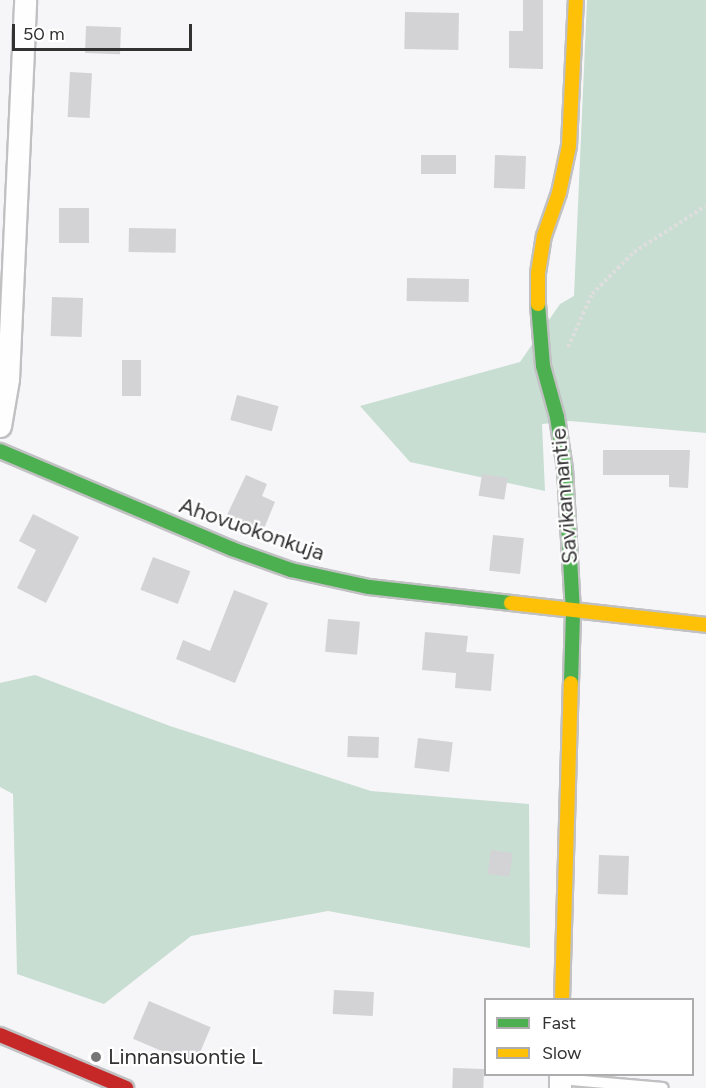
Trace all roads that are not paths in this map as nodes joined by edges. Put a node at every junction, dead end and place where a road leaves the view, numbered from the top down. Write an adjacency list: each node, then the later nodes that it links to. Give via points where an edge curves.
1 (25, 0): 3 (street, via 8,379)
2 (576, 0): 5 (street, Savikannantie, via 569,146 538,273 543,366 557,417 565,469)
3 (0, 426)
4 (0, 452): 5 (street, Ahovuokonkuja, via 291,570 369,587)
5 (573, 612): 6 (street, Ahovuokonkuja); 7 (street, Savikannantie)
6 (706, 625)
7 (562, 998)
8 (0, 1035): 10 (street)
9 (560, 1080): 11 (lane)
10 (126, 1088)
11 (663, 1088)

